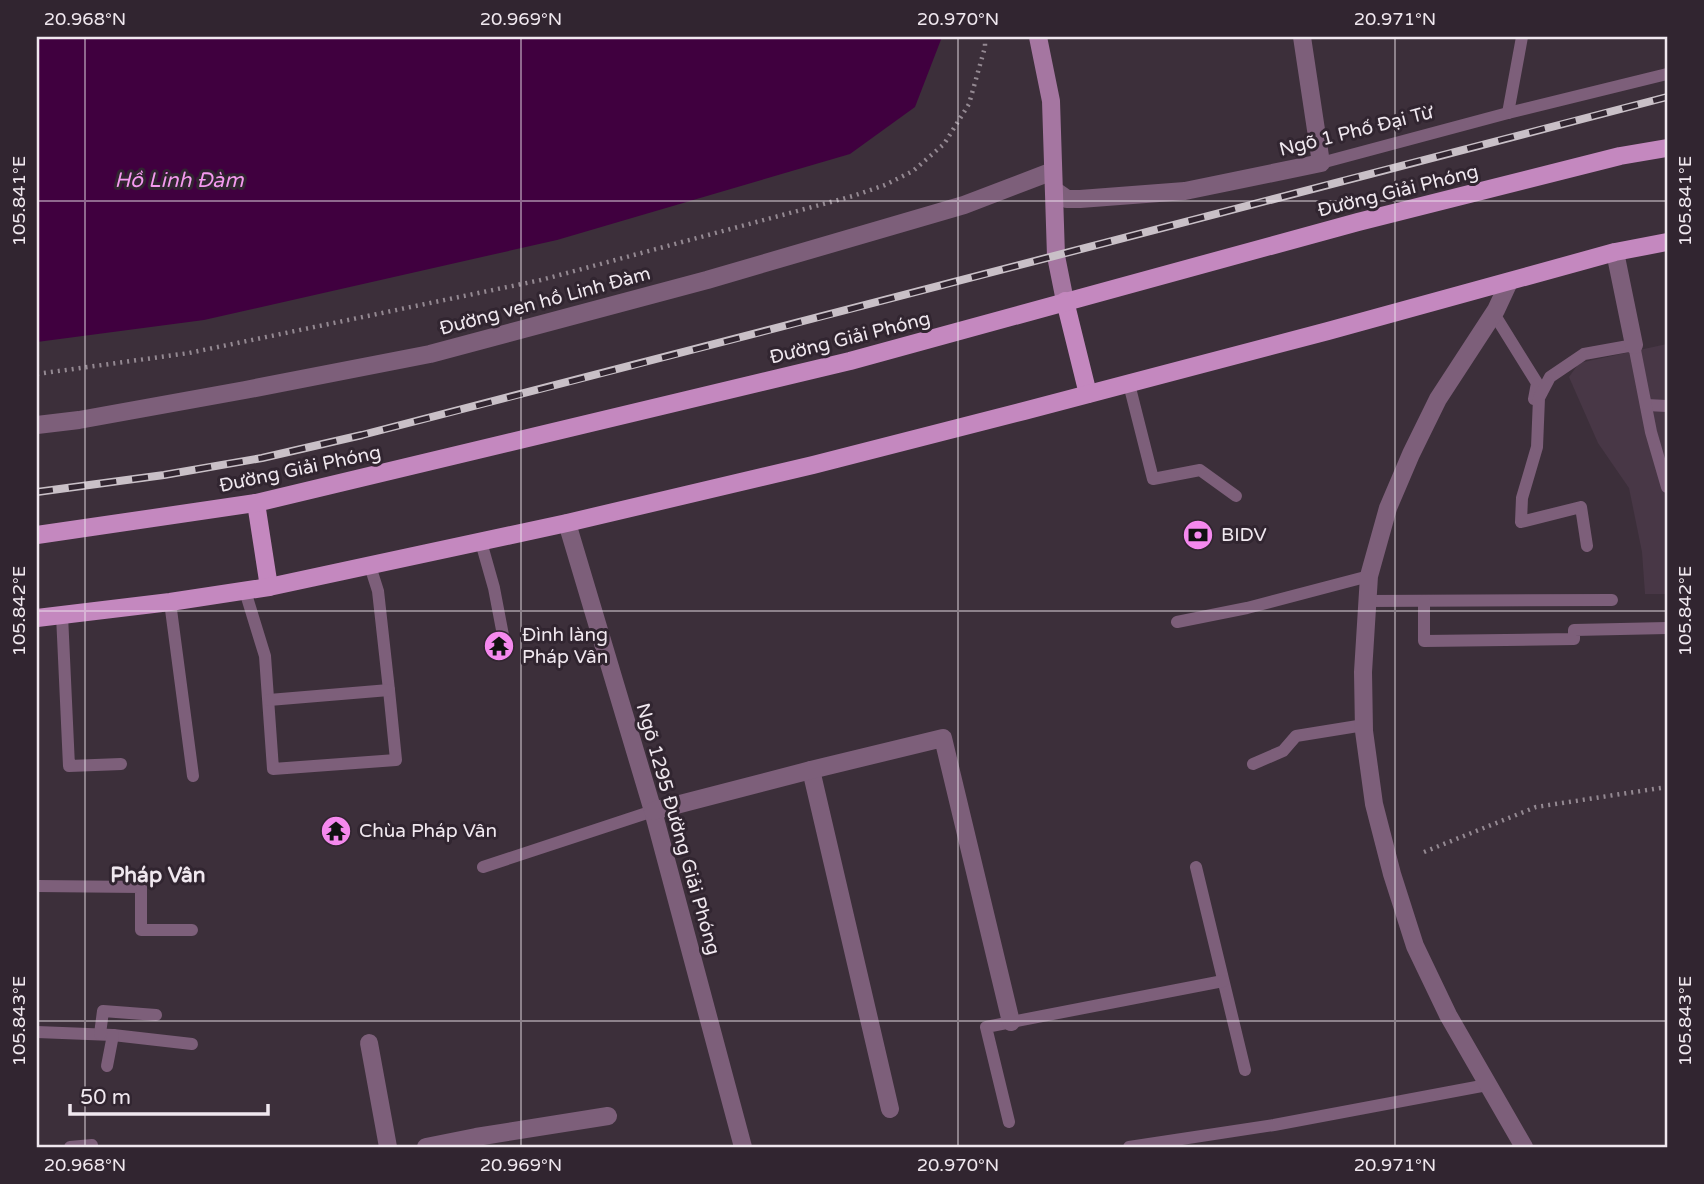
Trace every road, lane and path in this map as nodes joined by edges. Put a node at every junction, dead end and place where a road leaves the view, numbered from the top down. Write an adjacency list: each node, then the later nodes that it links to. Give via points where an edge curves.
1 (985, 37): 17 (path, via 969,104 944,144 913,171 885,185 541,280 190,353)
2 (1038, 37): 9 (main road, via 1051,101)
3 (1302, 37): 8 (street)
4 (1522, 37): 6 (lane)
5 (1667, 74): 6 (lane, Ngõ 1 Phố Đại Từ)
6 (1508, 113): 8 (lane, Ngõ 1 Phố Đại Từ)
7 (1667, 148): 14 (main road, Đường Giải Phóng, via 1358,222)
8 (1321, 163): 10 (street, Ngõ 1 Phố Đại Từ, via 1185,191 1080,200 1067,199)
9 (1053, 171): 10 (main road); 23 (street, Đường ven hồ Linh Đàm, via 964,205 430,354)
10 (1054, 190): 14 (main road, via 1056,256)
11 (1667, 242): 12 (main road)
12 (1615, 252): 13 (main road); 16 (street)
13 (1508, 282): 15 (street); 18 (main road)
14 (1065, 301): 19 (main road); 26 (main road, Đường Giải Phóng, via 850,361)
15 (1496, 310): 22 (lane, via 1537,383); 32 (street, via 1438,399 1411,454 1388,508)
16 (1634, 345): 20 (lane); 30 (lane, via 1584,354 1550,377 1539,398 1537,447 1522,498 1521,522 1581,508)
17 (37, 374)
18 (1129, 384): 19 (main road); 25 (lane, via 1153,479 1200,470)
19 (1088, 394): 27 (main road)
20 (1647, 405): 21 (lane); 24 (lane)
21 (1667, 406)
22 (1531, 413)
23 (37, 425)
24 (1667, 486)
25 (1236, 496)
26 (256, 503): 28 (main road, Đường Giải Phóng); 33 (main road)
27 (567, 523): 29 (main road); 52 (street, Ngõ 1295 Đường Giải Phóng)
28 (37, 535)
29 (481, 542): 31 (main road); 43 (lane)
30 (1587, 546)
31 (370, 566): 33 (main road); 44 (lane, via 378,591)
32 (1369, 576): 36 (street); 41 (lane)
33 (268, 587): 34 (main road)
34 (245, 591): 38 (main road); 45 (lane, via 265,656)
35 (1612, 600): 37 (lane)
36 (1367, 601): 37 (lane); 46 (street)
37 (1424, 601): 42 (lane, via 1424,641 1574,639 1574,630)
38 (170, 602): 39 (main road); 50 (lane)
39 (62, 615): 40 (main road); 47 (lane, via 69,766)
40 (37, 618)
41 (1177, 622)
42 (1667, 628)
43 (506, 650)
44 (390, 690): 45 (lane); 45 (lane, via 396,760 273,769)
45 (268, 700)
46 (1364, 725): 48 (lane, via 1296,736 1283,751); 67 (street, via 1374,804 1415,946)
47 (121, 764)
48 (1253, 764)
49 (811, 770): 52 (street); 60 (street, via 943,738); 68 (street)
50 (193, 776)
51 (1667, 787): 53 (path, via 1536,807)
52 (653, 811): 54 (lane); 76 (street, Ngõ 1295 Đường Giải Phóng)
53 (1424, 852)
54 (483, 867)
55 (1196, 867): 58 (lane)
56 (37, 886): 57 (lane, via 141,887 141,930)
57 (192, 930)
58 (1223, 981): 60 (lane); 66 (lane)
59 (156, 1015): 62 (lane, via 103,1011)
60 (1011, 1022): 70 (lane, via 986,1027)
61 (37, 1032): 62 (lane)
62 (106, 1035): 64 (lane); 65 (lane)
63 (369, 1043): 74 (street)
64 (192, 1044)
65 (107, 1066)
66 (1245, 1070)
67 (1487, 1085): 71 (lane); 78 (street)
68 (890, 1109)
69 (608, 1116): 75 (street)
70 (1009, 1122)
71 (1211, 1141): 77 (lane)
72 (92, 1145): 73 (lane)
73 (70, 1147)
74 (388, 1147)
75 (426, 1147)
76 (743, 1147)
77 (1129, 1147)
78 (1524, 1147)

